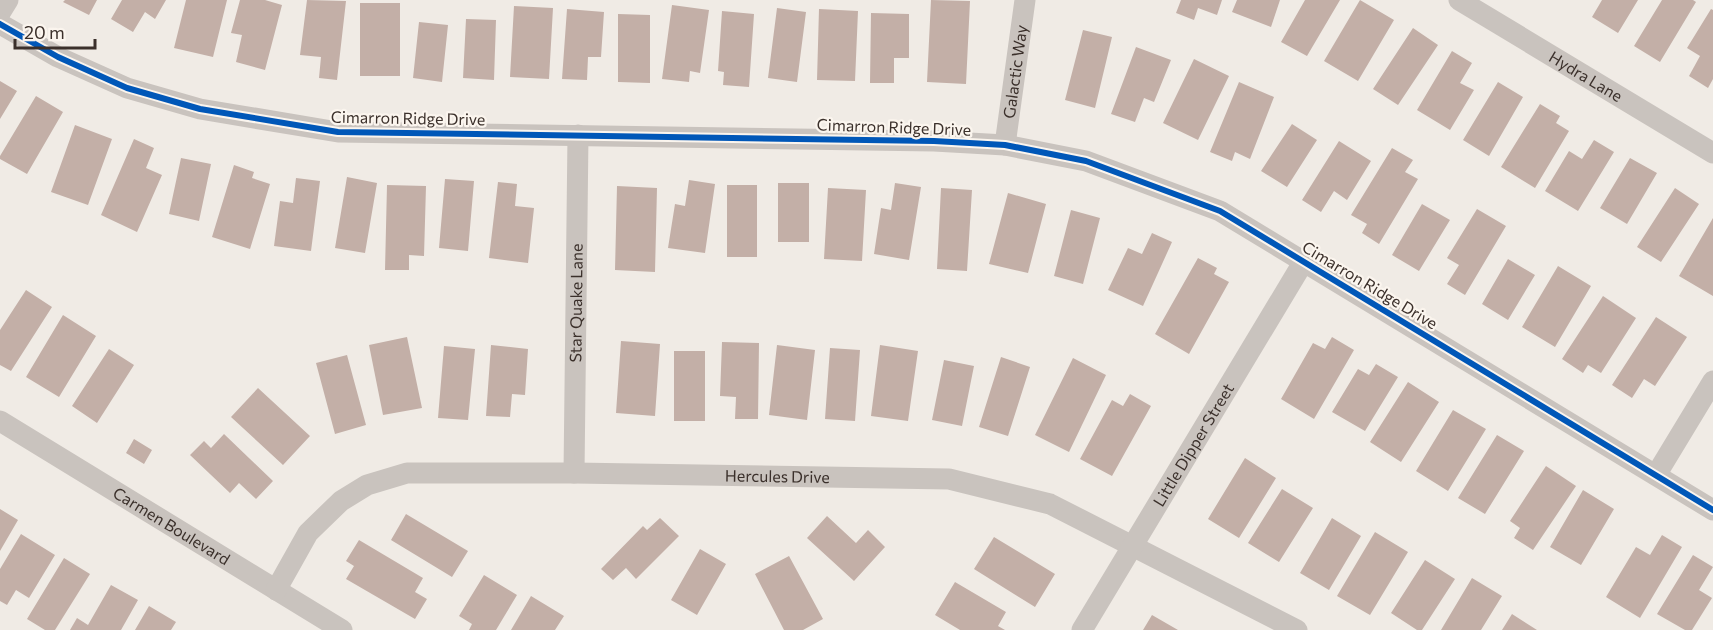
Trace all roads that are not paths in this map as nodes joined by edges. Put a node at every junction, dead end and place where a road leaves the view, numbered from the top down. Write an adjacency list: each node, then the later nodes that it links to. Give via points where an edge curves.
1 (8, 0): 4 (street)
2 (1025, 0): 7 (street, Galactic Way)
3 (1459, 0): 8 (street, Hydra Lane)
4 (0, 13)
5 (0, 24): 6 (street, Cimarron Ridge Drive, via 58,57 127,88 200,109 338,132)
6 (578, 135): 7 (street, Cimarron Ridge Drive); 12 (street, Star Quake Lane)
7 (1005, 145): 9 (street, Cimarron Ridge Drive, via 1086,161 1220,211)
8 (1713, 153)
9 (1304, 261): 13 (street, Cimarron Ridge Drive); 15 (street, Little Dipper Street)
10 (1713, 381): 13 (street)
11 (0, 421): 16 (street, Carmen Boulevard)
12 (574, 473): 15 (street, Hercules Drive, via 949,479 1050,504); 16 (street, Hercules Drive, via 407,473 368,485 341,501 308,533)
13 (1656, 475): 14 (street, Cimarron Ridge Drive)
14 (1713, 510)
15 (1131, 547): 18 (street, Little Dipper Street); 19 (street, Hercules Drive)
16 (276, 590): 17 (street, Carmen Boulevard)
17 (342, 630)
18 (1082, 630)
19 (1297, 630)

